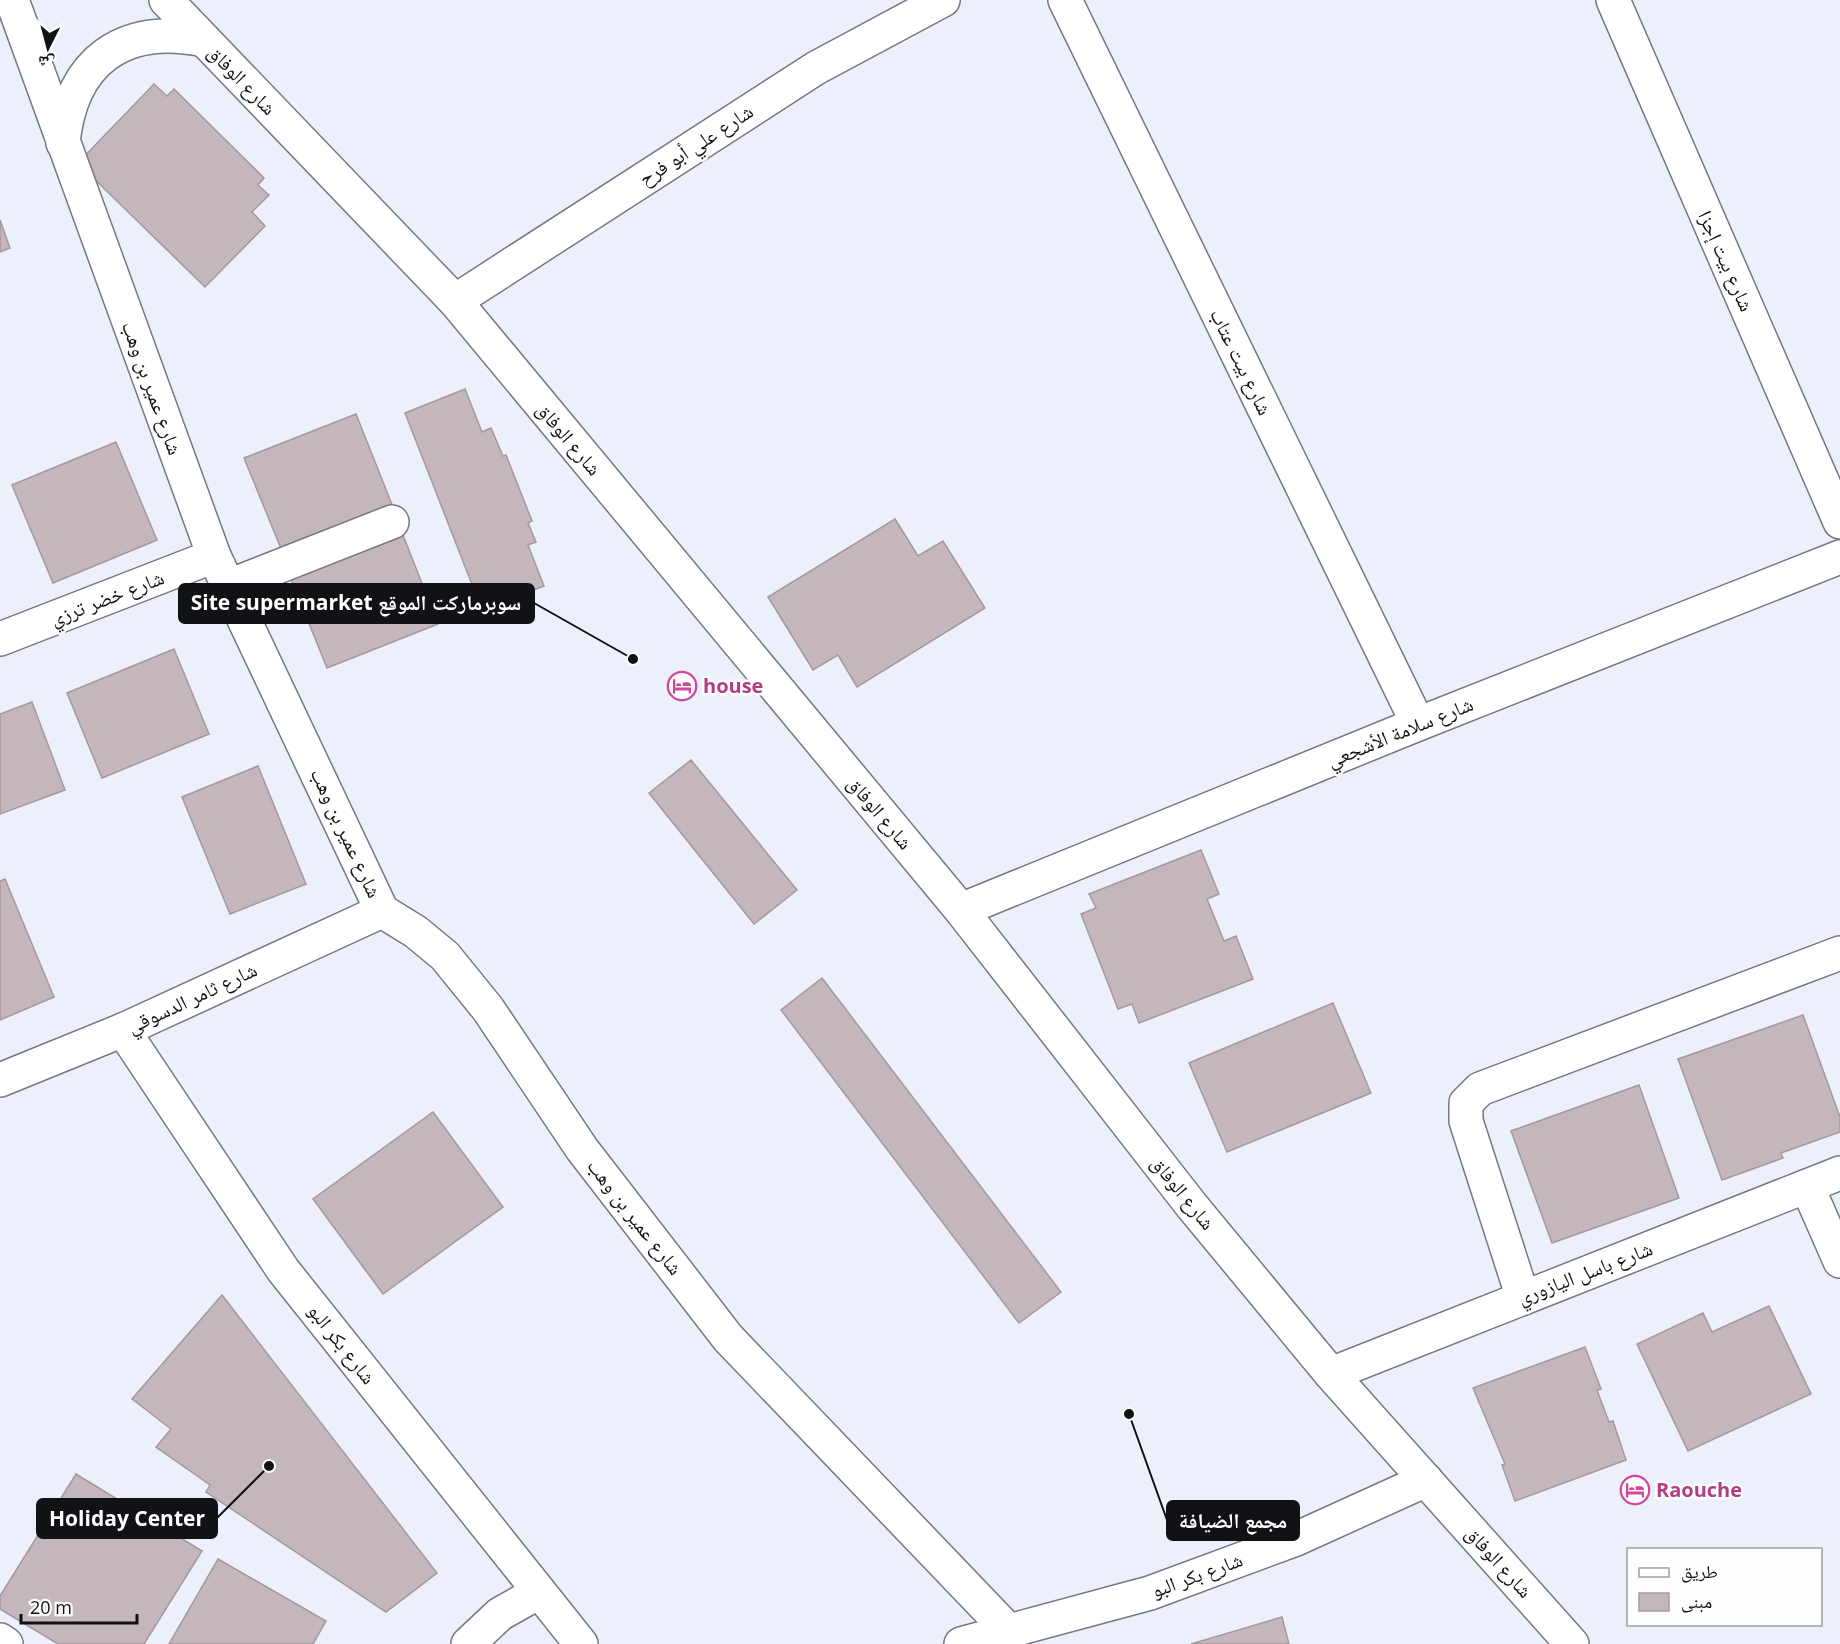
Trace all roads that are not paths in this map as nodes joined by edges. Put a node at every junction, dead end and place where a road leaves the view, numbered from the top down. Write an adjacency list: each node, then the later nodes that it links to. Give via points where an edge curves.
1 (12, 0): 7 (street, شارع عمير بن وهب)
2 (166, 0): 6 (street, شارع الوفاق)
3 (943, 0): 8 (street, شارع علي أبو فرح, via 816,68)
4 (1065, 0): 15 (street, شارع بيت عتاب)
5 (1613, 0): 10 (street, شارع بيت إجزا)
6 (204, 40): 7 (street, via 176,34 146,37 118,47 95,63 77,87 66,114); 8 (street, شارع الوفاق)
7 (63, 143): 11 (street, شارع عمير بن وهب)
8 (455, 301): 16 (street, شارع الوفاق)
9 (392, 522): 13 (street)
10 (1840, 522)
11 (214, 556): 13 (street, شارع عمير بن وهب); 14 (street, شارع خضر ترزي)
12 (1840, 557): 15 (street, شارع سلامة الأشجعي)
13 (229, 586): 17 (street, شارع عمير بن وهب)
14 (0, 639)
15 (1418, 724): 16 (street, شارع سلامة الأشجعي)
16 (961, 910): 25 (street, شارع الوفاق, via 1192,1206)
17 (382, 911): 19 (street, شارع ثامر الدسوقي); 28 (street, شارع عمير بن وهب, via 445,956 488,1009 582,1149 728,1338)
18 (1840, 953): 24 (street, via 1480,1089 1466,1103 1466,1121)
19 (123, 1030): 20 (street, شارع ثامر الدسوقي); 27 (street, شارع بكر البو, via 283,1270)
20 (0, 1080)
21 (1840, 1173): 22 (street, شارع باسل اليازوري)
22 (1807, 1186): 23 (street); 24 (street, شارع باسل اليازوري)
23 (1840, 1261)
24 (1522, 1298): 25 (street, شارع باسل اليازوري)
25 (1331, 1374): 26 (street, شارع الوفاق)
26 (1425, 1480): 28 (street, شارع بكر البو, via 1296,1539 1150,1593); 34 (street, شارع الوفاق)
27 (539, 1592): 31 (street, via 500,1614); 32 (street, شارع بكر البو)
28 (1007, 1629): 33 (street, شارع بكر البو)
29 (0, 1640): 30 (street)
30 (6, 1644)
31 (468, 1644)
32 (580, 1644)
33 (961, 1644)
34 (1572, 1644)

